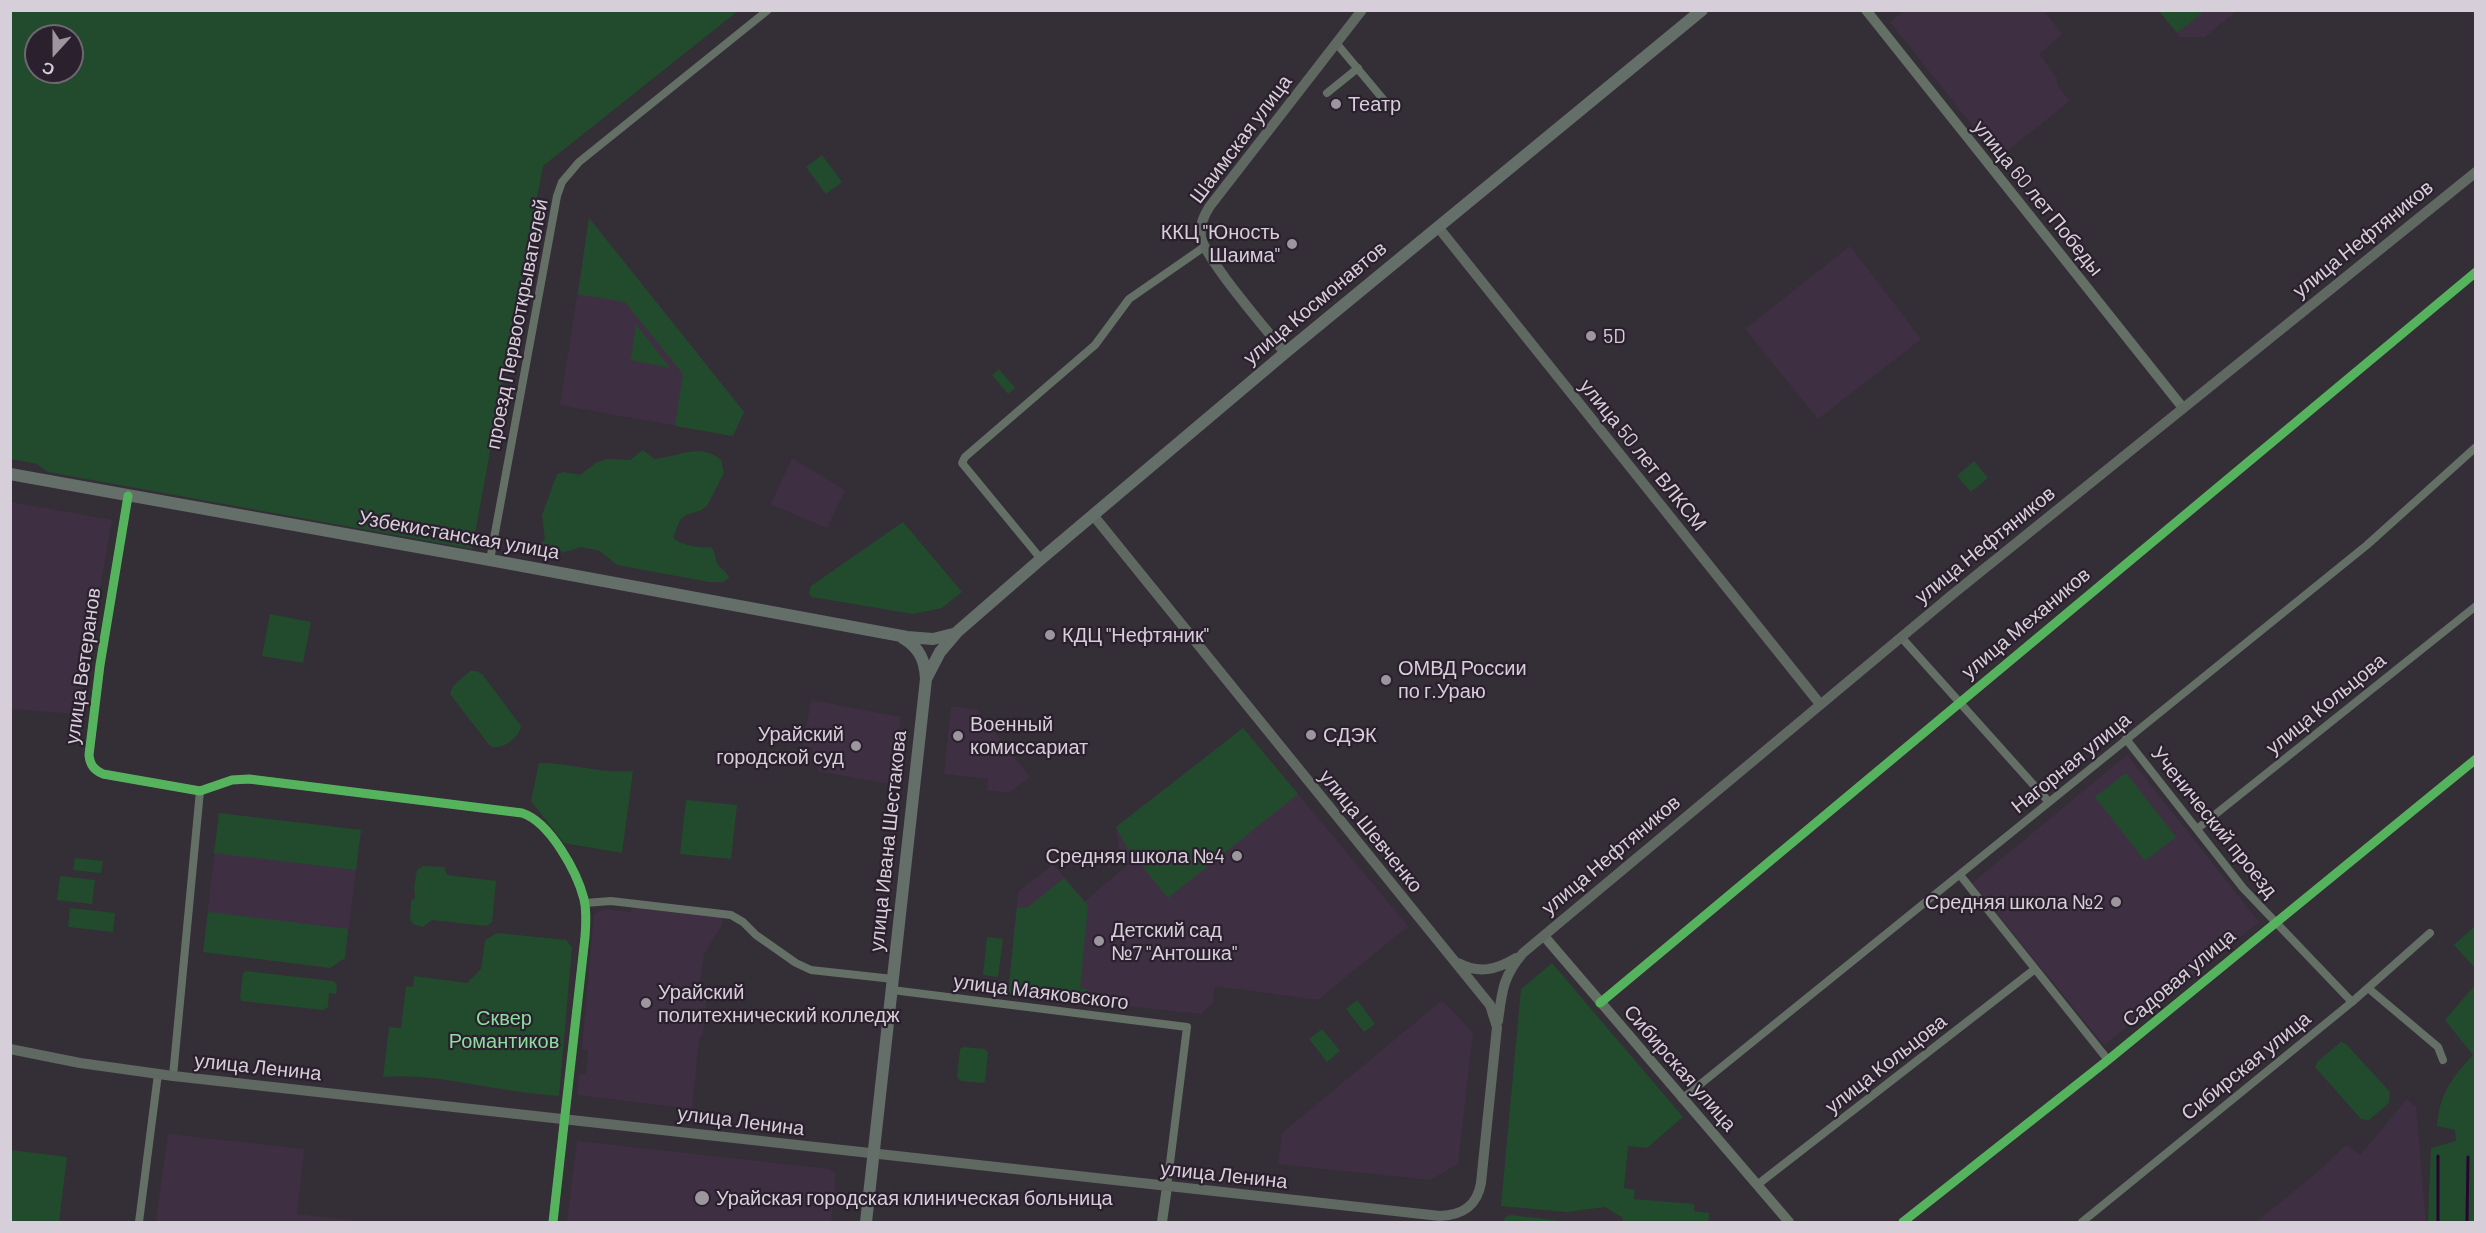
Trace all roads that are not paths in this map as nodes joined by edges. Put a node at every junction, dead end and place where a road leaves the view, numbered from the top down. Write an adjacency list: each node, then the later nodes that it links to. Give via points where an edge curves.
1 (768, 10): 20 (street, проезд Первооткрывателей, via 579,162 562,182)
2 (1362, 10): 5 (main road, Шаимская улица)
3 (1702, 10): 10 (main road, улица Космонавтов)
4 (1866, 10): 14 (street, улица 60 лет Победы)
5 (1337, 44): 6 (street); 11 (main road, Шаимская улица, via 1210,206 1201,226)
6 (1358, 68): 7 (street); 8 (street)
7 (1327, 93)
8 (1388, 105)
9 (2475, 172): 14 (main road, улица Нефтяников)
10 (1438, 227): 13 (main road, улица Космонавтов); 27 (main road, улица 50 лет ВЛКСМ)
11 (1204, 247): 13 (main road); 19 (street, via 1129,300 1095,345 965,457 962,463)
12 (2475, 272): 26 (street, улица Механиков)
13 (1285, 352): 18 (main road, улица Космонавтов)
14 (2183, 408): 24 (main road, улица Нефтяников)
15 (2475, 447): 28 (street, Нагорная улица, via 2367,545)
16 (10, 474): 17 (main road, Узбекистанская улица)
17 (128, 496): 20 (main road, Узбекистанская улица); 30 (street, улица Ветеранов, via 99,665 90,760 96,771 103,774)
18 (1093, 515): 19 (main road, улица Космонавтов); 39 (main road, улица Шевченко)
19 (1041, 559): 22 (main road, улица Космонавтов)
20 (490, 560): 23 (main road, Узбекистанская улица)
21 (2475, 606): 32 (street, улица Кольцова)
22 (957, 632): 23 (main road, Узбекистанская улица, via 933,639); 25 (main road, улица Космонавтов, via 940,652)
23 (900, 636): 25 (main road, via 921,656)
24 (1901, 637): 26 (street); 27 (main road, улица Нефтяников)
25 (926, 679): 41 (main road, улица Ивана Шестакова)
26 (1958, 703): 31 (street); 44 (street, улица Механиков)
27 (1820, 704): 37 (main road, улица Нефтяников)
28 (2126, 739): 31 (street, Нагорная улица); 32 (street, Ученический проезд)
29 (2475, 759): 35 (street, Садовая улица)
30 (200, 791): 34 (street, via 232,780 249,779 522,813 535,819 560,849 576,876); 50 (street)
31 (2048, 801): 33 (street, Нагорная улица)
32 (2197, 829): 35 (street, Ученический проезд)
33 (1960, 875): 40 (street); 51 (street, Нагорная улица)
34 (585, 903): 41 (street, улица Маяковского, via 611,901 731,915 756,936 811,970); 52 (street, via 585,938)
35 (2275, 922): 43 (street, Ученический проезд); 47 (street, Садовая улица)
36 (2430, 933): 42 (street, Сибирская улица)
37 (1544, 936): 38 (main road, улица Нефтяников); 44 (street, Сибирская улица)
38 (1523, 953): 39 (main road, улица Нефтяников, via 1489,970 1472,969); 45 (main road, улица Нефтяников, via 1504,982)
39 (1455, 961): 45 (main road, улица Шевченко, via 1490,1005)
40 (2035, 969): 47 (street); 54 (street, улица Кольцова)
41 (892, 984): 53 (main road, улица Ивана Шестакова); 55 (street, улица Маяковского, via 1187,1027)
42 (2368, 988): 43 (street, Сибирская улица); 48 (street, via 2438,1047)
43 (2352, 1002): 63 (street, Сибирская улица)
44 (1600, 1003): 51 (street, Сибирская улица)
45 (1497, 1027): 56 (main road, улица Шевченко, via 1481,1183 1479,1194)
46 (10, 1049): 49 (main road, улица Ленина)
47 (2108, 1060): 62 (street, Садовая улица)
48 (2443, 1060)
49 (158, 1074): 50 (main road, улица Ленина); 57 (street)
50 (173, 1076): 52 (main road, улица Ленина)
51 (1682, 1099): 54 (street, Сибирская улица)
52 (566, 1119): 53 (main road, улица Ленина); 58 (street)
53 (874, 1154): 55 (main road, улица Ленина); 59 (main road, улица Ивана Шестакова)
54 (1757, 1185): 61 (street, Сибирская улица)
55 (1167, 1187): 56 (main road, улица Ленина, via 1440,1216); 60 (street)
56 (1468, 1209)
57 (139, 1222)
58 (553, 1222)
59 (866, 1222)
60 (1162, 1222)
61 (1789, 1222)
62 (1903, 1222)
63 (2082, 1222)

